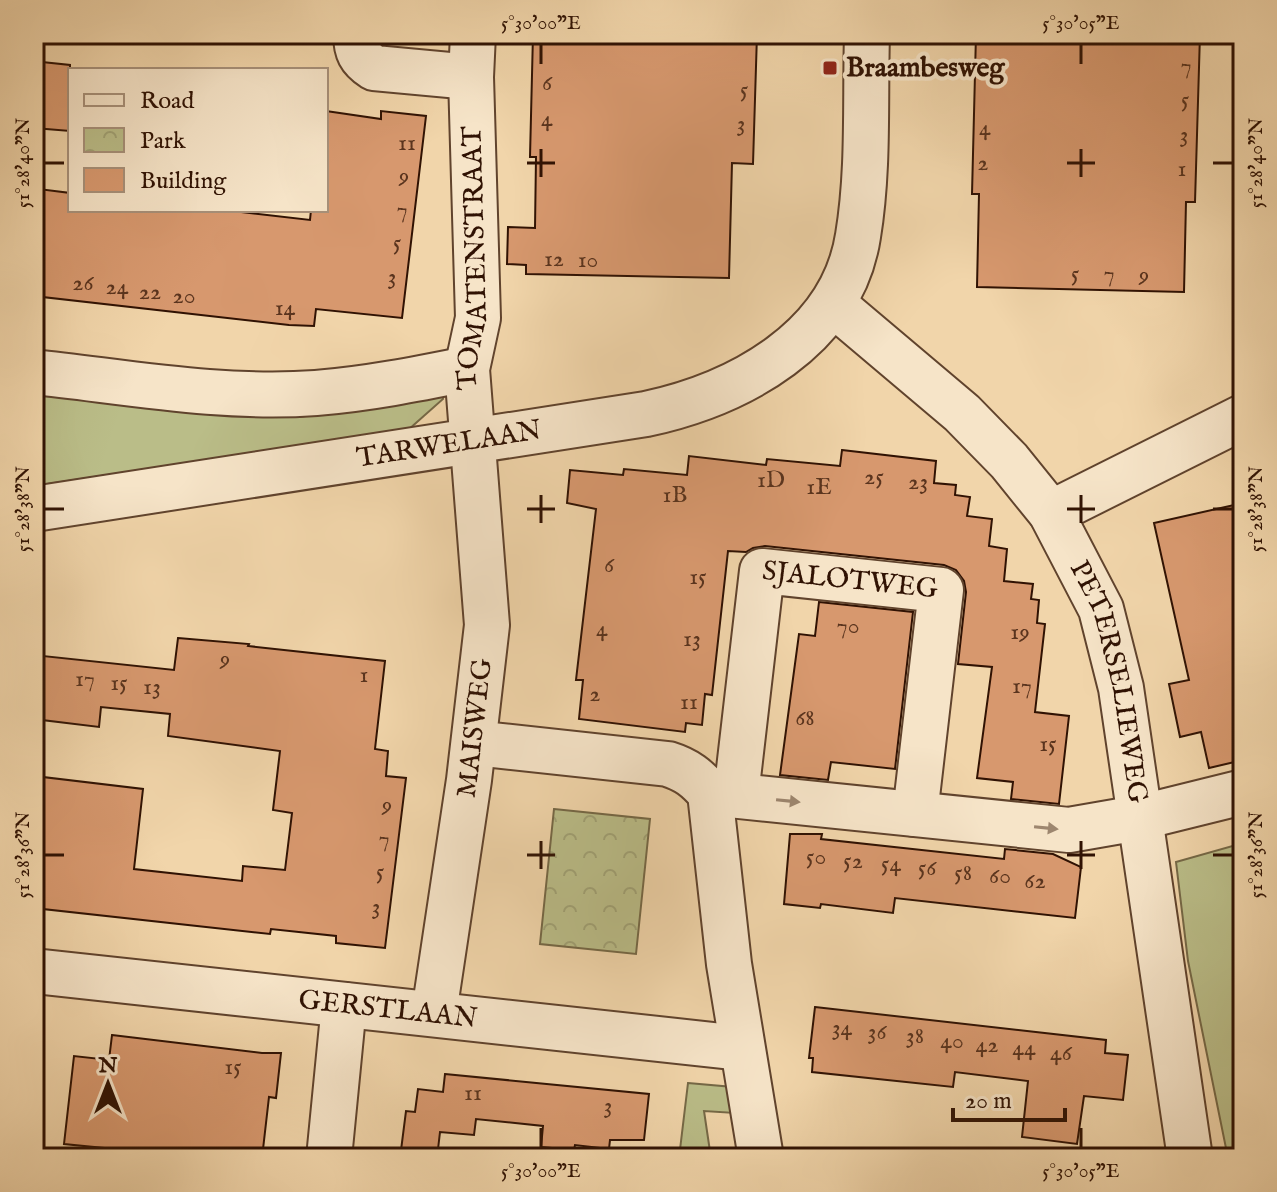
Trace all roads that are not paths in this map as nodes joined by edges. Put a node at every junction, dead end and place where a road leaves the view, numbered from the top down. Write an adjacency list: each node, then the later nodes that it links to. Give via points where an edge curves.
1 (356, 34): 4 (street, via 356,48 374,68)
2 (473, 34): 4 (street, TOMATENSTRAAT)
3 (867, 34): 5 (street, TARWELAAN, via 858,237)
4 (471, 77): 6 (street, TOMATENSTRAAT, via 478,318)
5 (833, 304): 9 (street, TARWELAAN, via 791,350 716,393 646,414); 11 (street, PETERSELIEWEG, via 962,413)
6 (467, 369): 7 (street, via 371,388 255,394); 9 (street, TOMATENSTRAAT)
7 (34, 372)
8 (1243, 417): 11 (street)
9 (473, 441): 10 (street, TARWELAAN); 12 (street, MAISWEG, via 487,625)
10 (34, 509)
11 (1051, 513): 16 (street, PETERSELIEWEG, via 1101,609 1121,688)
12 (474, 743): 14 (street, via 668,764); 19 (street, MAISWEG)
13 (1243, 792): 16 (street)
14 (723, 794): 15 (street, one-way to 15); 15 (street, SJALOTWEG, via 762,571 941,590); 20 (street, SJALOTWEG)
15 (915, 814): 16 (street, one-way to 16, via 1069,830)
16 (1138, 818): 23 (street, PETERSELIEWEG)
17 (34, 971): 18 (street, GERSTLAAN)
18 (344, 1005): 19 (street, GERSTLAAN); 21 (street)
19 (434, 1013): 20 (street, GERSTLAAN)
20 (741, 1048): 22 (street, SJALOTWEG)
21 (329, 1158)
22 (761, 1158)
23 (1190, 1158)

